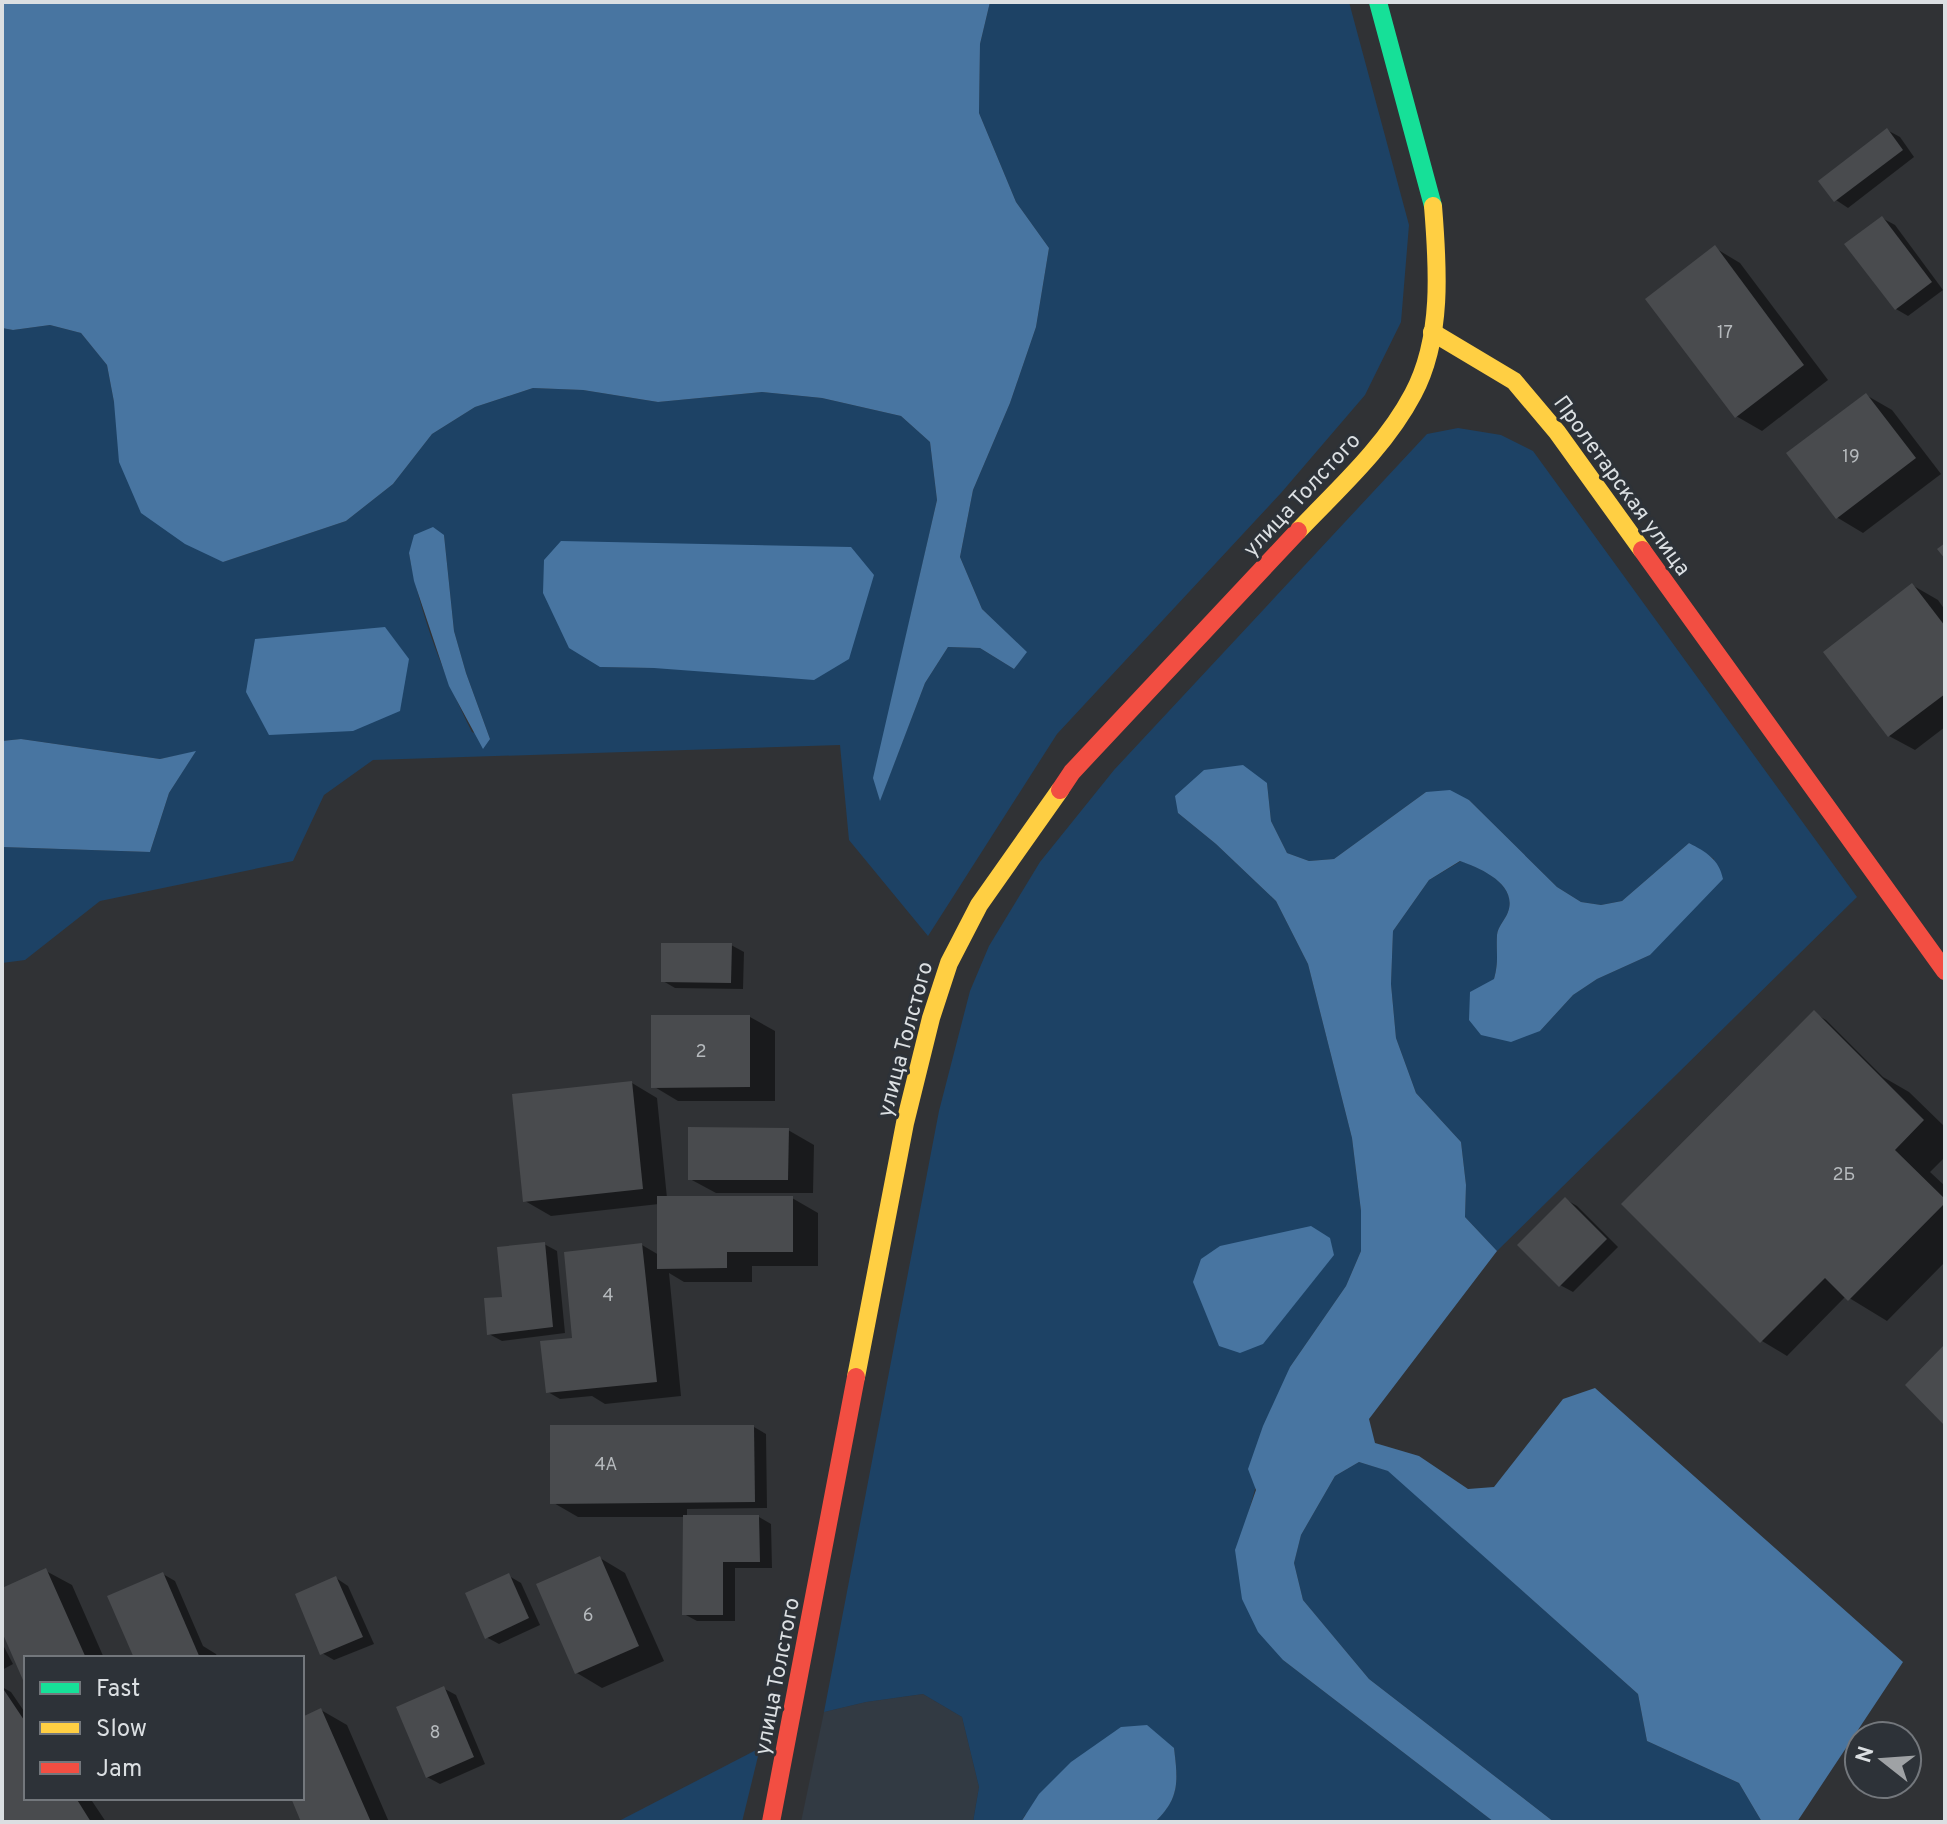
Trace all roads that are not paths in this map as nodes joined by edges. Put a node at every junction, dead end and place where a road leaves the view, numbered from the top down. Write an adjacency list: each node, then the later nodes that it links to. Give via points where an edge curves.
1 (1378, 2): 2 (main road, via 1432,199 1438,268)
2 (1432, 332): 3 (main road, Пролетарская улица, via 1514,381 1557,432); 4 (main road, улица Толстого, via 1413,394 1381,443 1072,772 979,905 949,963 905,1123)
3 (1945, 971)
4 (771, 1822)

